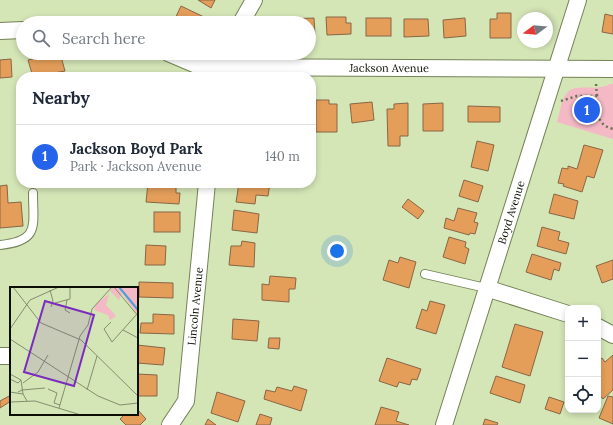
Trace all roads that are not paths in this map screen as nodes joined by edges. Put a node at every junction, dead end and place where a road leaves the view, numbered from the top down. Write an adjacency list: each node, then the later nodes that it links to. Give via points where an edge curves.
1 (254, 0): 3 (street)
2 (578, 0): 8 (street, Boyd Avenue)
3 (245, 16)
4 (16, 30): 5 (street)
5 (0, 31)
6 (184, 60): 7 (street, Jackson Avenue, via 201,67)
7 (224, 66): 8 (street, Jackson Avenue)
8 (556, 69): 9 (street, Jackson Avenue); 14 (street, Boyd Avenue)
9 (613, 69)
10 (207, 188): 18 (street, Lincoln Avenue, via 186,401)
11 (33, 194): 12 (lane, via 33,229 26,239)
12 (0, 245)
13 (425, 274): 14 (lane)
14 (486, 288): 15 (street); 19 (street, Boyd Avenue)
15 (565, 313)
16 (601, 329): 17 (street)
17 (613, 335)
18 (170, 425)
19 (444, 425)

